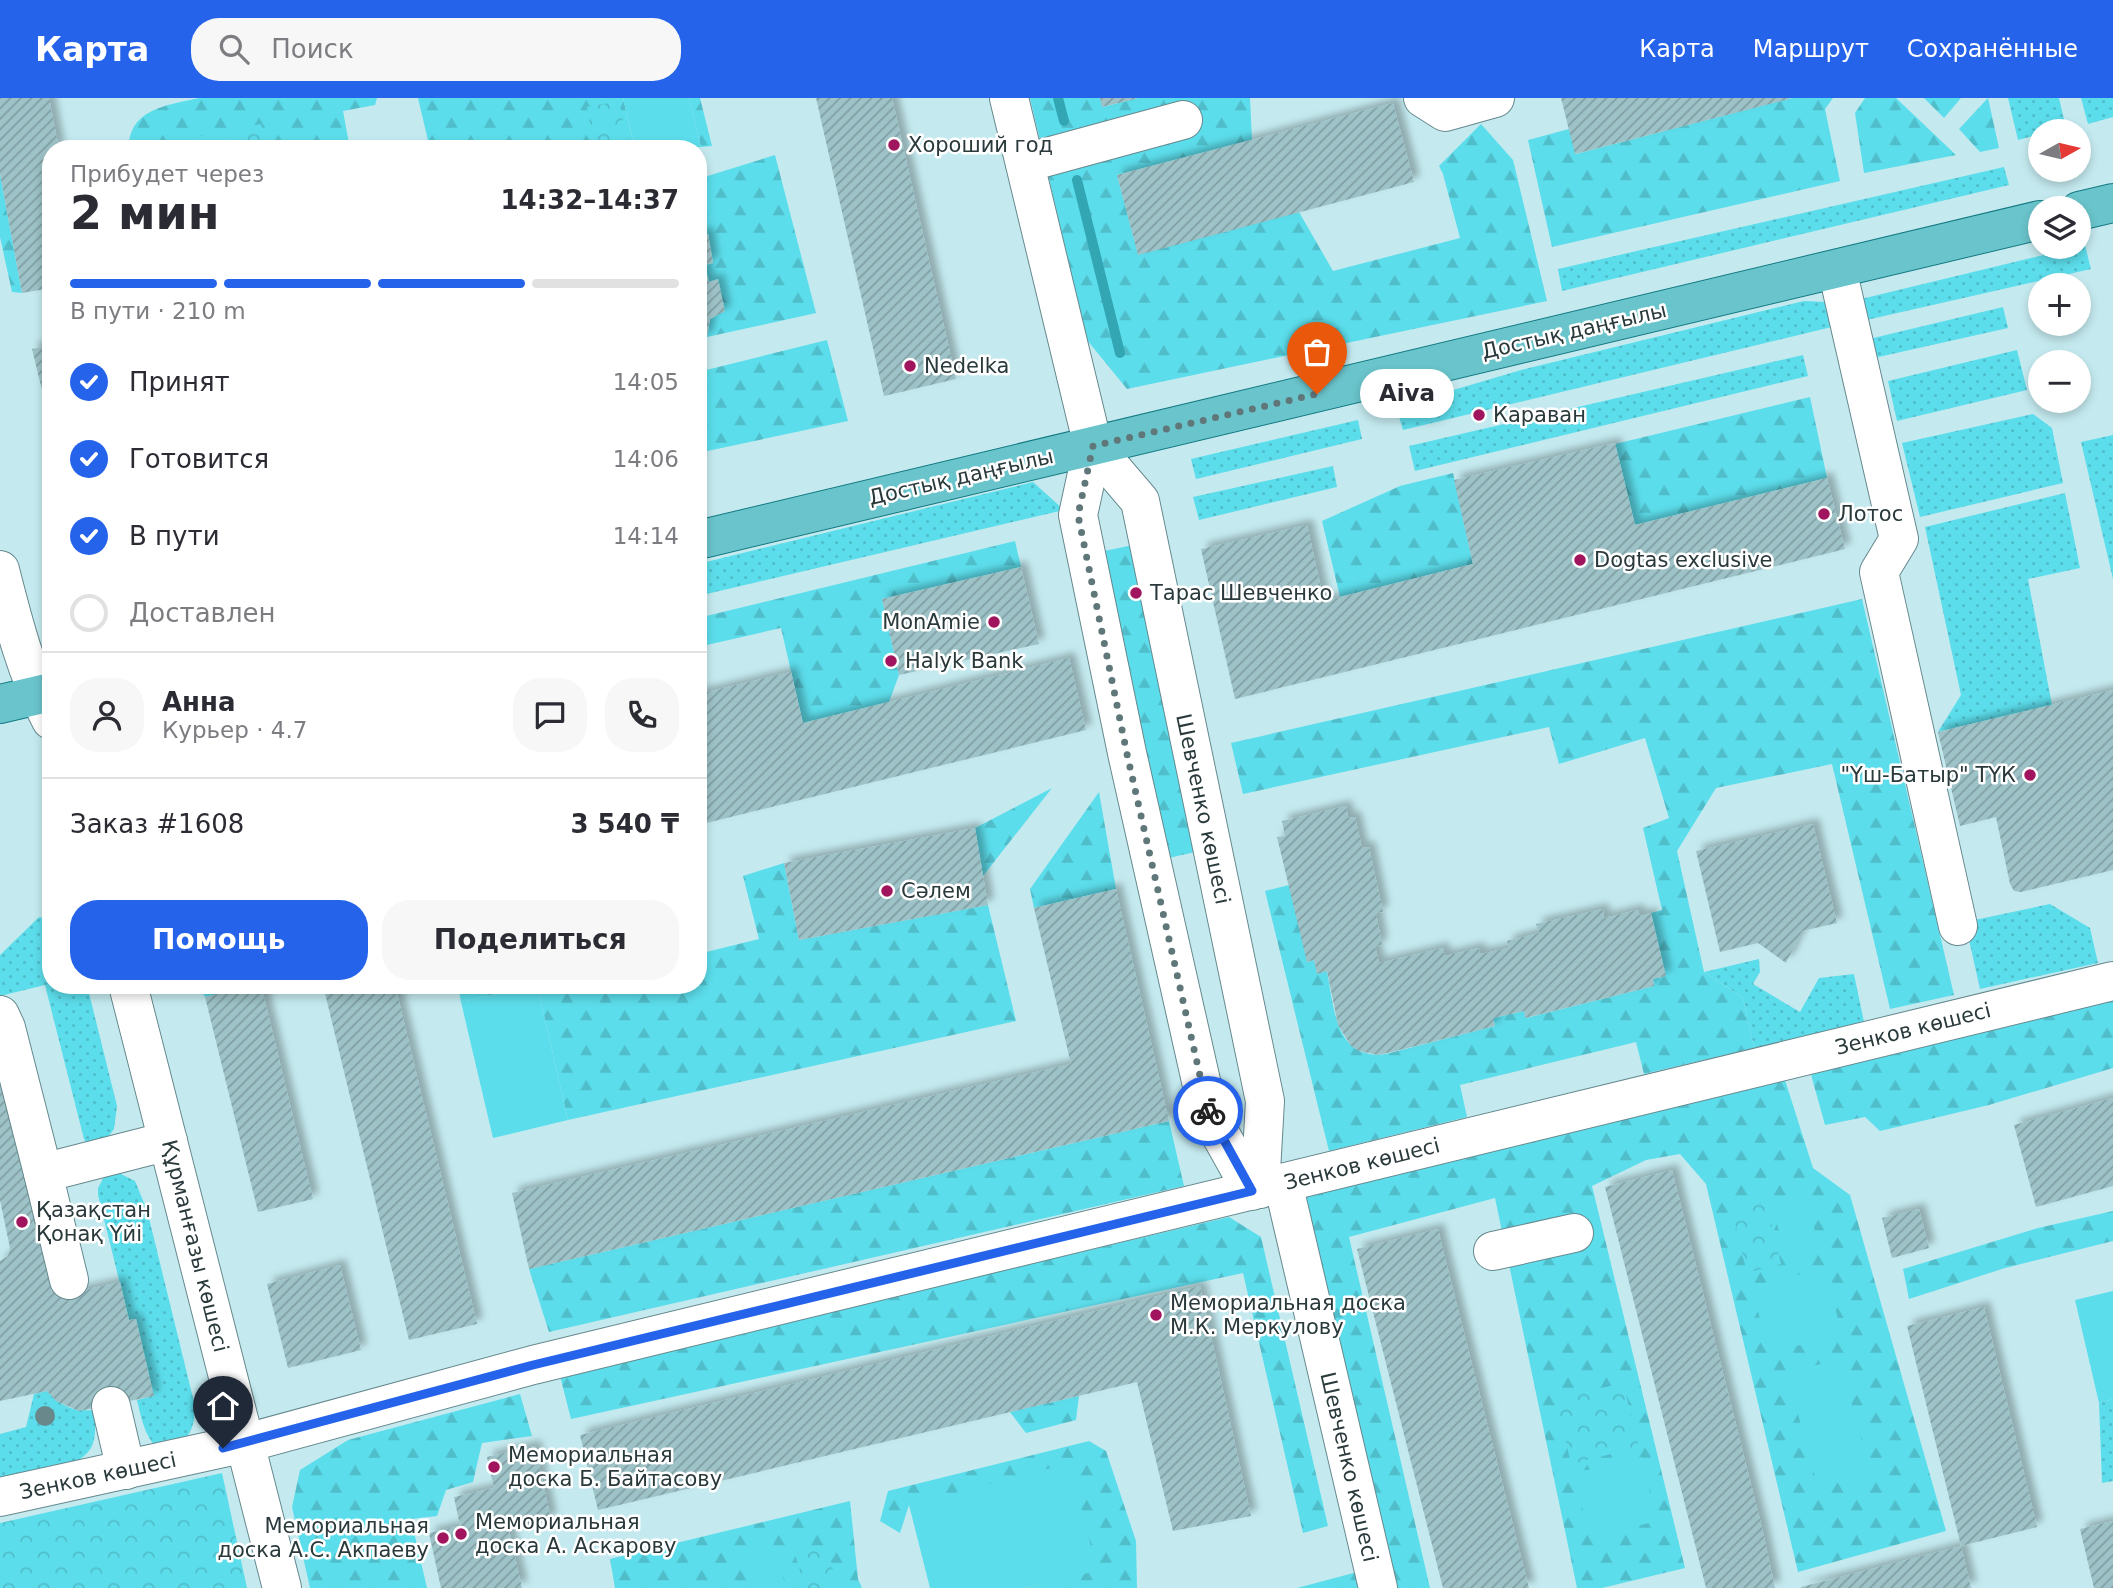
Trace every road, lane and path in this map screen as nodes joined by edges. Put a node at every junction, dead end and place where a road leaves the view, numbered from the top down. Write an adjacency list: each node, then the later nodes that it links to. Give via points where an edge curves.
1 (1009, 98): 5 (street, Шевченко көшесі)
2 (1423, 98): 3 (street, via 1445,112)
3 (1495, 98)
4 (1183, 120): 5 (street)
5 (1024, 163): 10 (street, Шевченко көшесі)
6 (2113, 203): 7 (main road)
7 (2091, 208)
8 (2028, 223): 9 (main road, Достық даңғылы)
9 (1837, 269): 10 (main road, Достық даңғылы); 16 (street, via 1899,539 1879,572)
10 (1093, 446): 11 (main road, Достық даңғылы); 22 (street, Шевченко көшесі, via 1140,501 1265,1101); 22 (street, Шевченко көшесі, via 1078,515 1208,1112)
11 (707, 538)
12 (0, 570): 13 (street, via 13,621)
13 (42, 692)
14 (42, 702): 15 (main road)
15 (0, 704)
16 (1958, 926)
17 (2113, 981): 22 (street, Зенков көшесі)
18 (130, 994): 20 (street, Құрманғазы көшесі)
19 (0, 1015): 21 (street)
20 (168, 1141): 21 (street); 27 (street, Құрманғазы көшесі)
21 (43, 1173): 25 (street)
22 (1265, 1188): 27 (street, Зенков көшесі, via 542,1363); 31 (street, Шевченко көшесі)
23 (1574, 1233): 24 (street)
24 (1493, 1251)
25 (69, 1280)
26 (111, 1406): 28 (street)
27 (246, 1443): 28 (street, Зенков көшесі); 30 (street, Құрманғазы көшесі)
28 (126, 1470): 29 (street, Зенков көшесі)
29 (0, 1497)
30 (282, 1588)
31 (1378, 1588)

